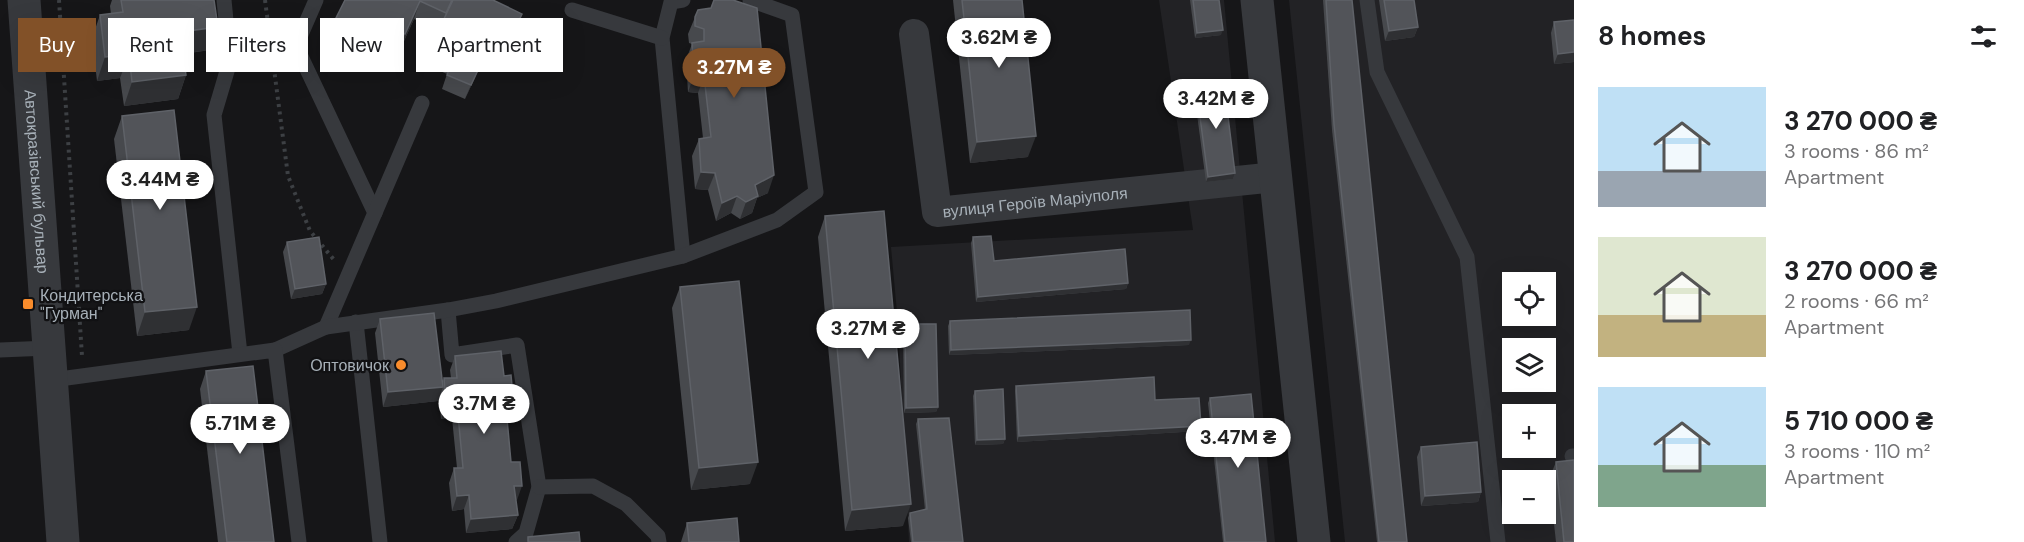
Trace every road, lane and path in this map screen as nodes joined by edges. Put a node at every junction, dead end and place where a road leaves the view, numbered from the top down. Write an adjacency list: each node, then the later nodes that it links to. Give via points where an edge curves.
1 (24, 0): 24 (street, Автокразівський бульвар)
2 (59, 0): 24 (path)
3 (224, 0): 23 (lane, via 230,61 214,115)
4 (265, 0): 17 (path, via 288,176 310,231)
5 (316, 0): 15 (lane, via 296,46)
6 (675, 0): 12 (lane)
7 (750, 0): 16 (lane, via 792,15 816,192 777,220)
8 (1257, 0): 14 (street)
9 (1367, 0): 32 (lane, via 1377,72 1467,257)
10 (572, 10): 12 (lane)
11 (914, 34): 14 (street, вулиця Героїв Маріуполя, via 938,212)
12 (662, 38): 16 (lane)
13 (422, 103): 15 (lane)
14 (1275, 177): 31 (street)
15 (375, 213): 17 (lane)
16 (683, 256): 18 (lane)
17 (348, 276): 20 (lane)
18 (448, 310): 19 (lane); 25 (lane, via 452,355 517,345)
19 (356, 322): 20 (lane); 28 (lane)
20 (326, 327): 22 (lane)
21 (0, 350): 24 (lane)
22 (275, 350): 23 (lane); 27 (lane)
23 (240, 354): 24 (lane)
24 (61, 368): 26 (street, Автокразівський бульвар)
25 (539, 487): 29 (lane, via 526,533); 30 (lane, via 592,486 626,504 658,536)
26 (63, 542)
27 (299, 542)
28 (380, 542)
29 (516, 542)
30 (659, 542)
31 (1314, 542)
32 (1498, 542)

